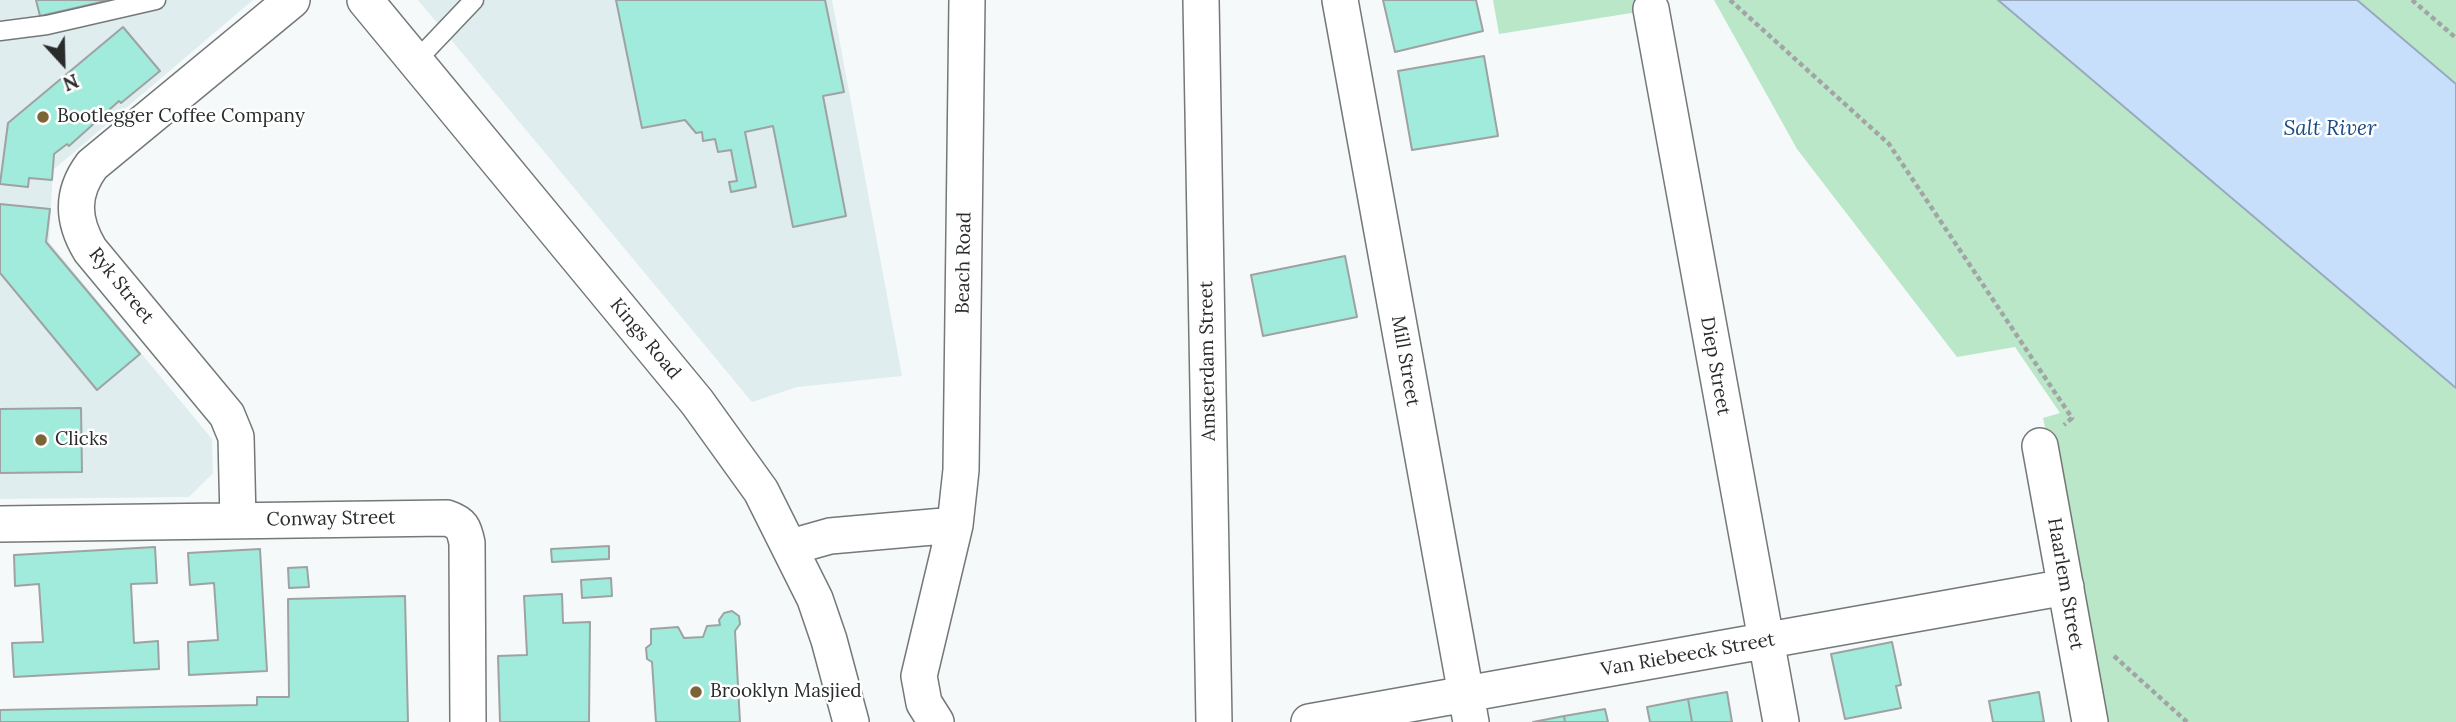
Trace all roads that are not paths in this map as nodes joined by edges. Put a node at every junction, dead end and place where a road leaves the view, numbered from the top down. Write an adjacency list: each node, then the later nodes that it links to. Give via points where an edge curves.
1 (156, 0): 9 (lane)
2 (292, 0): 12 (street, Ryk Street, via 92,165 76,201 76,218 90,250 227,415 236,437)
3 (366, 0): 10 (street, Kings Road)
4 (474, 0): 10 (lane)
5 (967, 0): 14 (street, Beach Road, via 961,470)
6 (1201, 0): 22 (street, Amsterdam Street)
7 (1340, 0): 18 (street, Mill Street)
8 (1651, 9): 17 (street, Diep Street)
9 (0, 31)
10 (416, 61): 15 (street, Kings Road, via 697,402 761,491)
11 (2040, 446): 16 (street, Haarlem Street)
12 (238, 520): 13 (street, Conway Street); 20 (street, Conway Street, via 447,518 464,528)
13 (0, 524)
14 (954, 525): 15 (street, via 830,536); 19 (street, Beach Road, via 920,662 920,690)
15 (791, 548): 21 (street, Kings Road, via 830,640)
16 (2066, 587): 17 (street, Van Riebeeck Street); 25 (street, Haarlem Street)
17 (1766, 641): 18 (street, Van Riebeeck Street); 24 (street, Diep Street)
18 (1468, 709): 23 (street, Van Riebeeck Street)
19 (934, 719)
20 (468, 722)
21 (851, 722)
22 (1214, 722)
23 (1309, 722)
24 (1781, 722)
25 (2090, 722)

